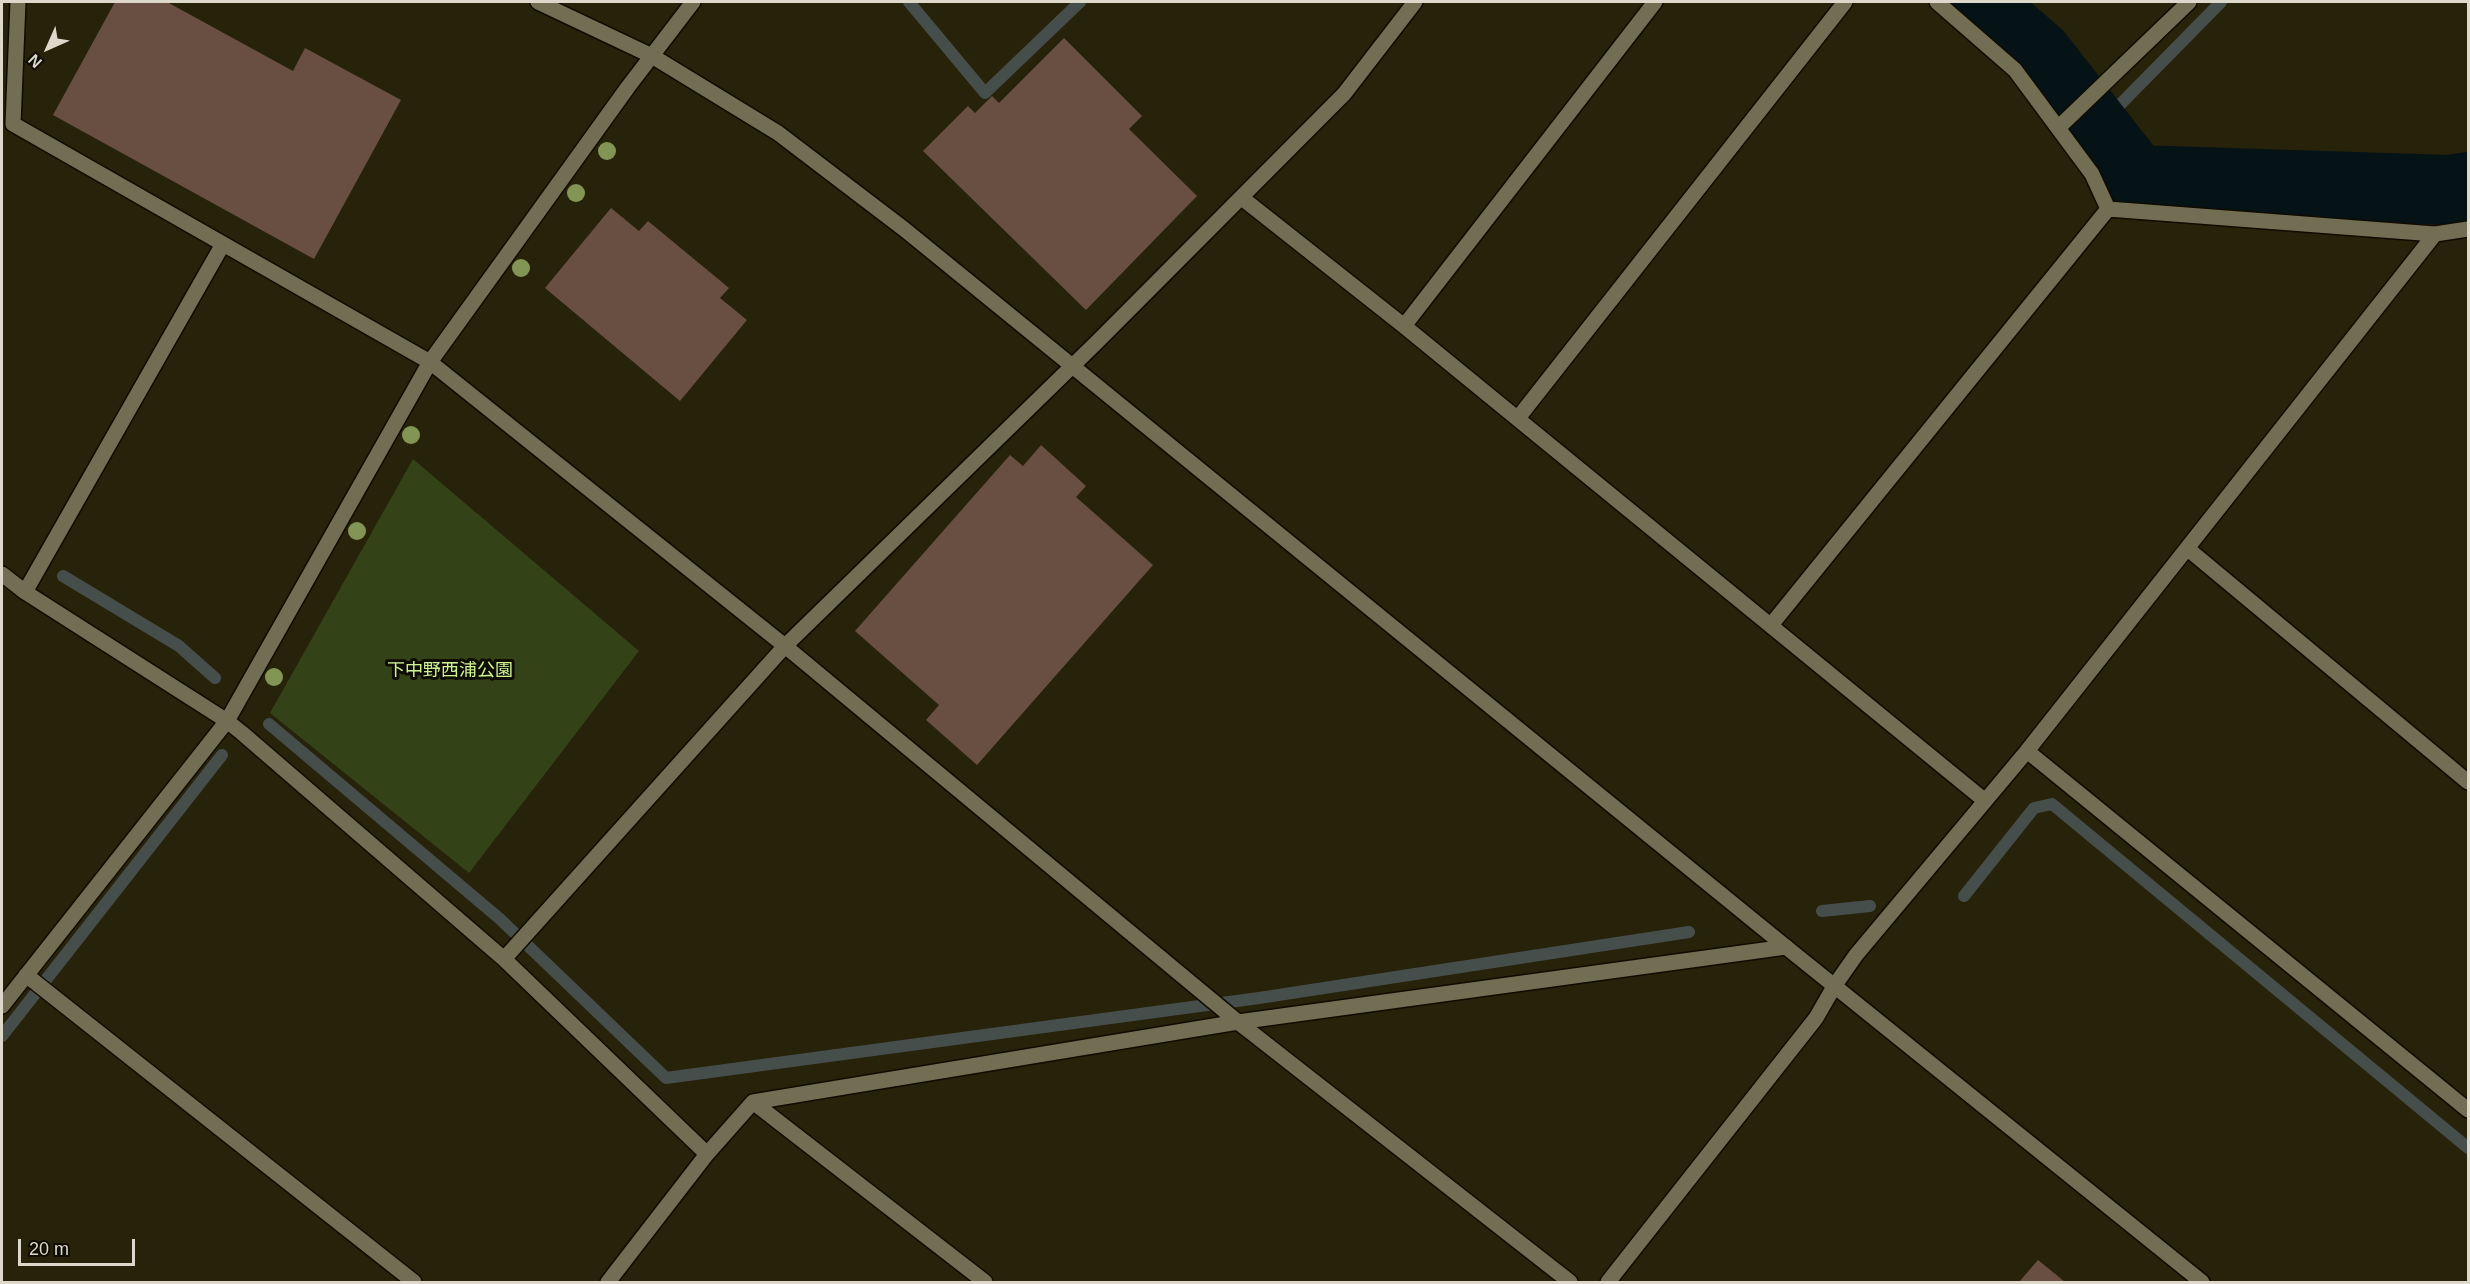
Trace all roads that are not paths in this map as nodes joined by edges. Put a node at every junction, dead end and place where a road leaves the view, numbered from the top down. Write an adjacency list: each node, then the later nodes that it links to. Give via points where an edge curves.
1 (18, 2): 15 (street, via 13,124)
2 (538, 2): 9 (street)
3 (693, 2): 9 (street)
4 (1415, 2): 11 (street, via 1344,94)
5 (1655, 2): 16 (street)
6 (1845, 2): 19 (street)
7 (1937, 2): 10 (street, via 2015,70)
8 (2189, 2): 10 (street)
9 (652, 56): 17 (street); 18 (street, via 778,133 904,229)
10 (2063, 124): 12 (street)
11 (1242, 198): 16 (street); 18 (street)
12 (2108, 209): 14 (street); 23 (street)
13 (2469, 229): 14 (street)
14 (2434, 234): 20 (street)
15 (223, 244): 17 (street); 22 (street)
16 (1404, 326): 19 (street)
17 (430, 362): 24 (street); 25 (street)
18 (1072, 366): 24 (street); 29 (street)
19 (1518, 418): 23 (street)
20 (2188, 549): 26 (street); 27 (street)
21 (2, 574): 22 (street)
22 (25, 592): 25 (street)
23 (1771, 625): 28 (street)
24 (785, 646): 30 (street); 34 (street)
25 (227, 721): 30 (street); 31 (street)
26 (2027, 751): 28 (street); 36 (street)
27 (2469, 782)
28 (1984, 800): 32 (street)
29 (1786, 947): 32 (street); 34 (street)
30 (508, 955): 37 (street)
31 (36, 983): 33 (street); 38 (street)
32 (1835, 985): 42 (street, via 1816,1018); 43 (street)
33 (2, 1006)
34 (1233, 1018): 35 (street); 41 (street)
35 (753, 1102): 37 (street); 40 (street)
36 (2469, 1110)
37 (707, 1154): 39 (street)
38 (414, 1282)
39 (608, 1282)
40 (985, 1282)
41 (1570, 1282)
42 (1608, 1282)
43 (2202, 1282)

